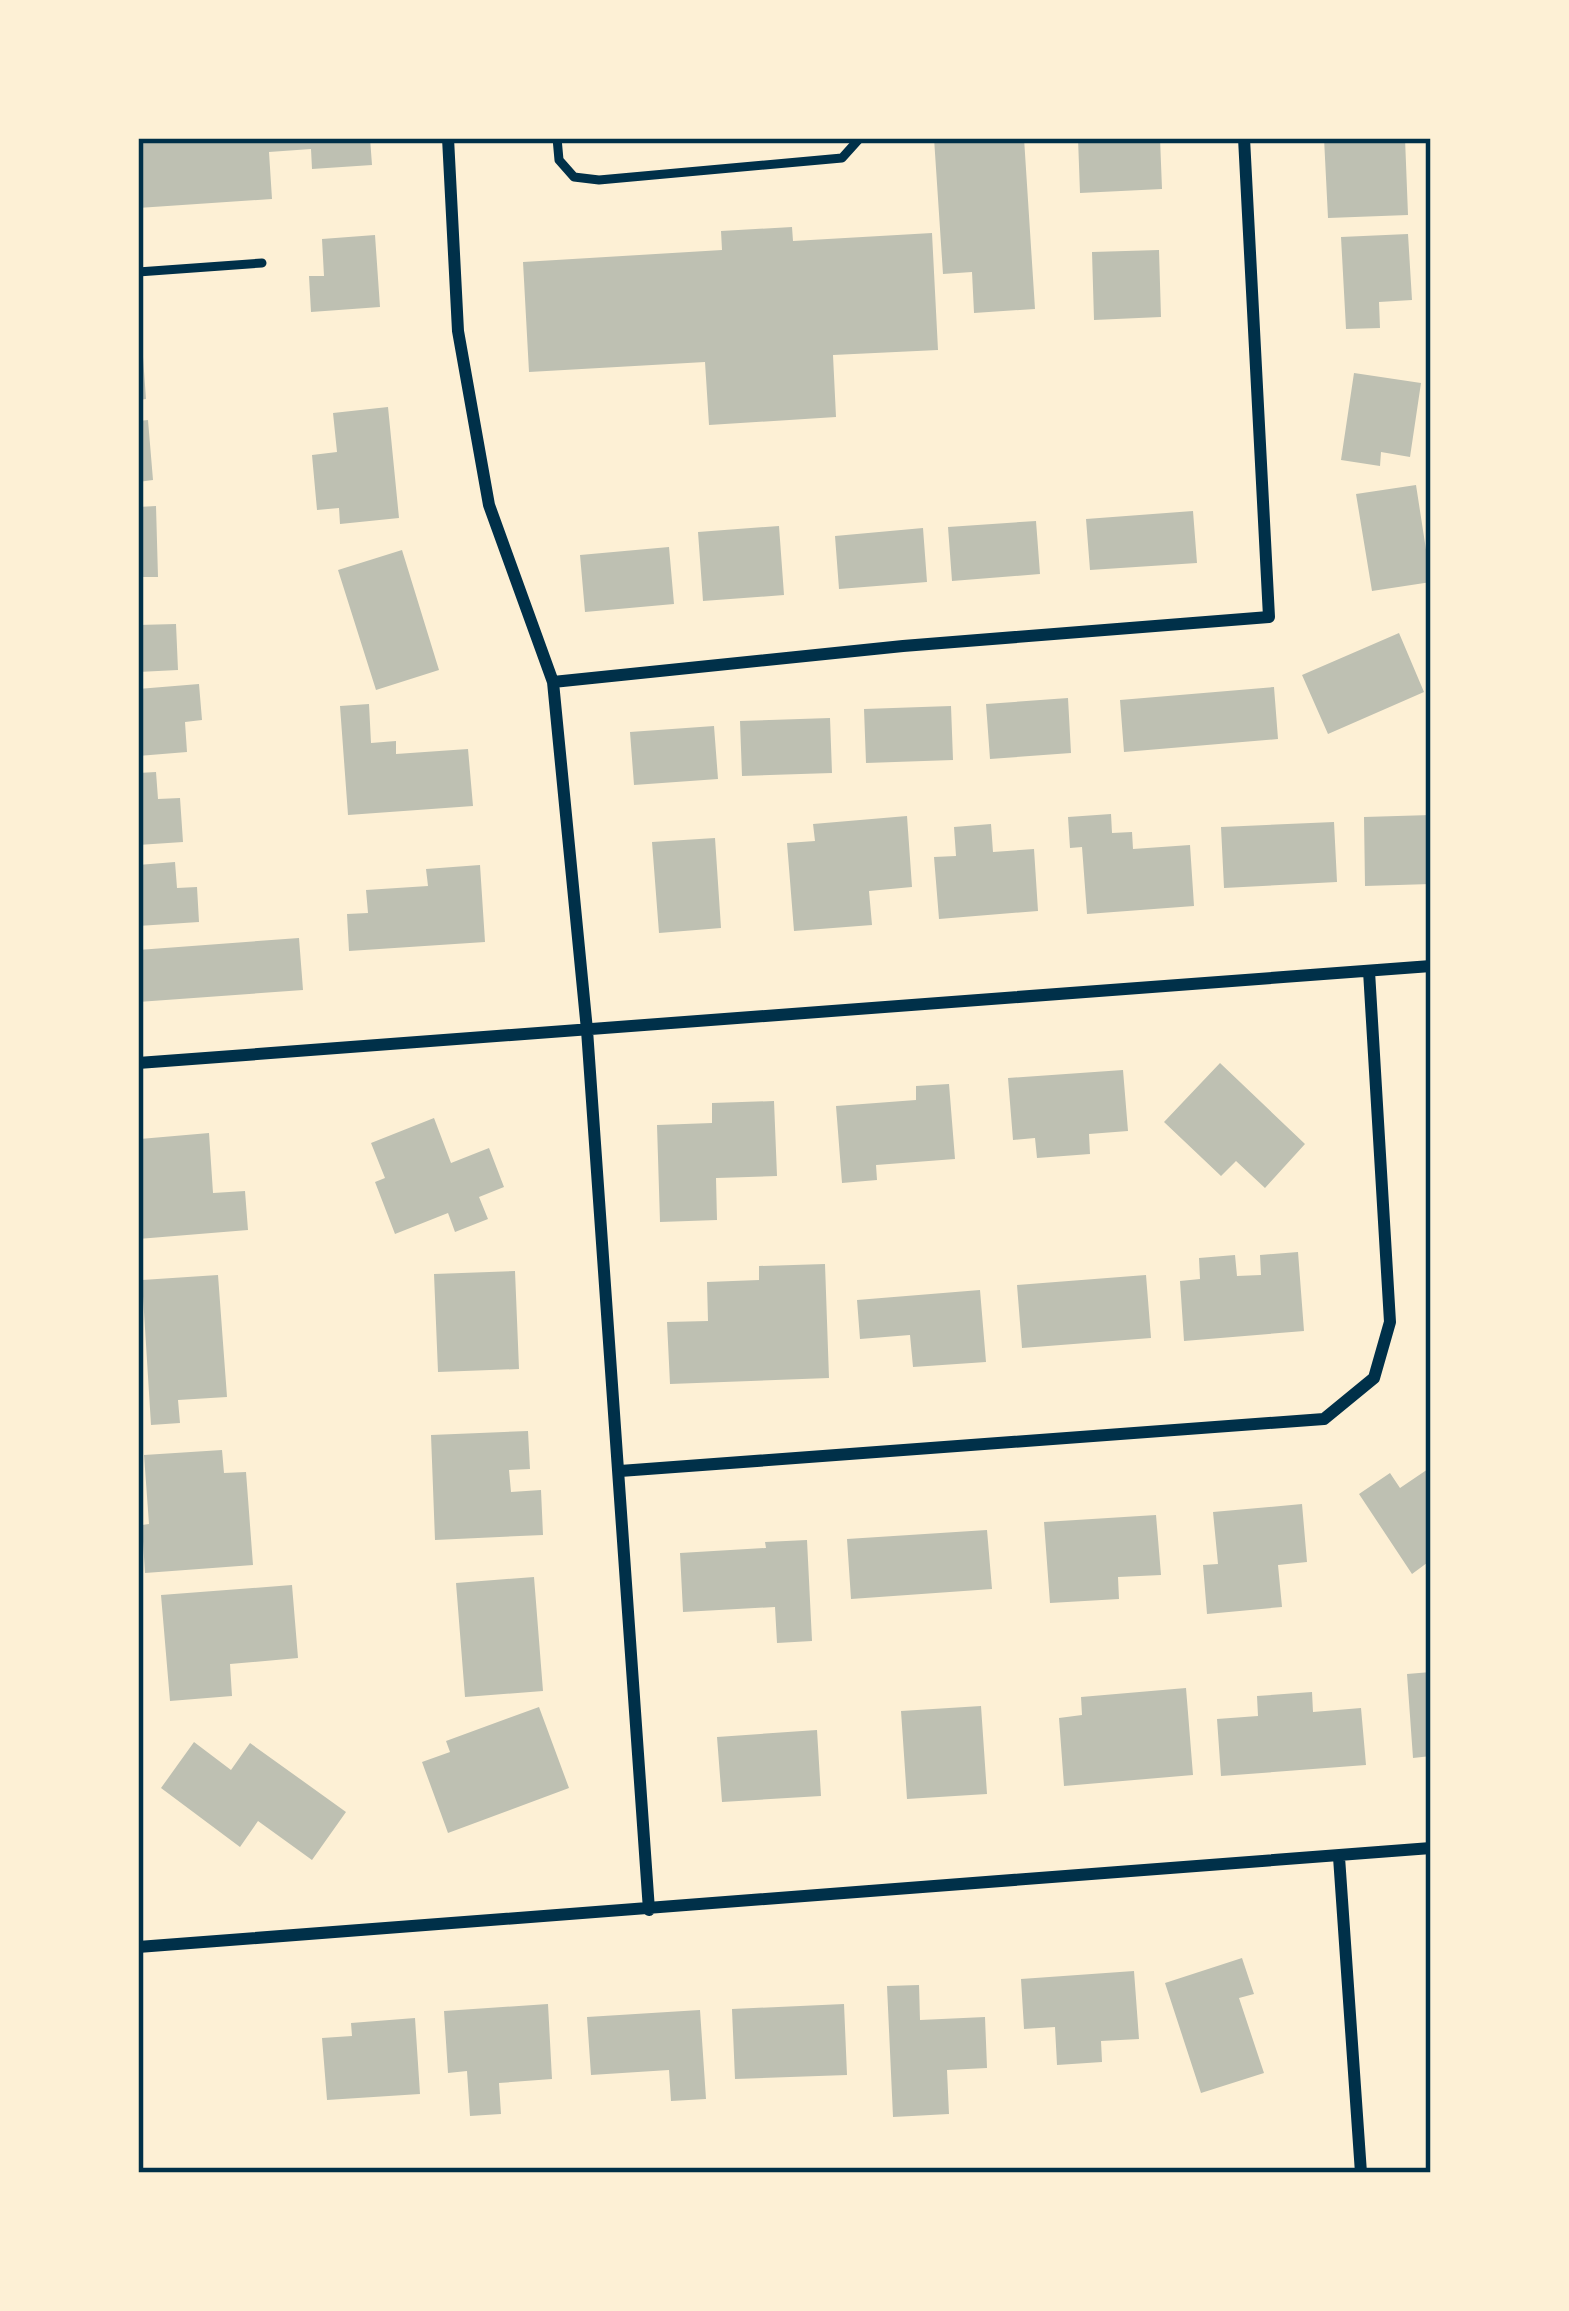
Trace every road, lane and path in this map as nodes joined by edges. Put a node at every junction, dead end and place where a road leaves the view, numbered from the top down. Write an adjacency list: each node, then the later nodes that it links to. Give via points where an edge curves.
1 (448, 138): 7 (street, via 458,331 489,505)
2 (557, 138): 3 (lane, via 559,160 574,176 599,180 842,158)
3 (860, 138)
4 (1244, 138): 7 (street, via 1269,617)
5 (262, 263): 6 (lane)
6 (138, 272)
7 (553, 682): 10 (street)
8 (1431, 966): 9 (street)
9 (1369, 970): 10 (street); 12 (street, via 1390,1322 1374,1378 1324,1419)
10 (587, 1030): 11 (street); 12 (street)
11 (138, 1063)
12 (620, 1471): 15 (street)
13 (1431, 1849): 14 (street)
14 (1340, 1857): 15 (street); 17 (street)
15 (649, 1910): 16 (street)
16 (138, 1947)
17 (1361, 2173)

